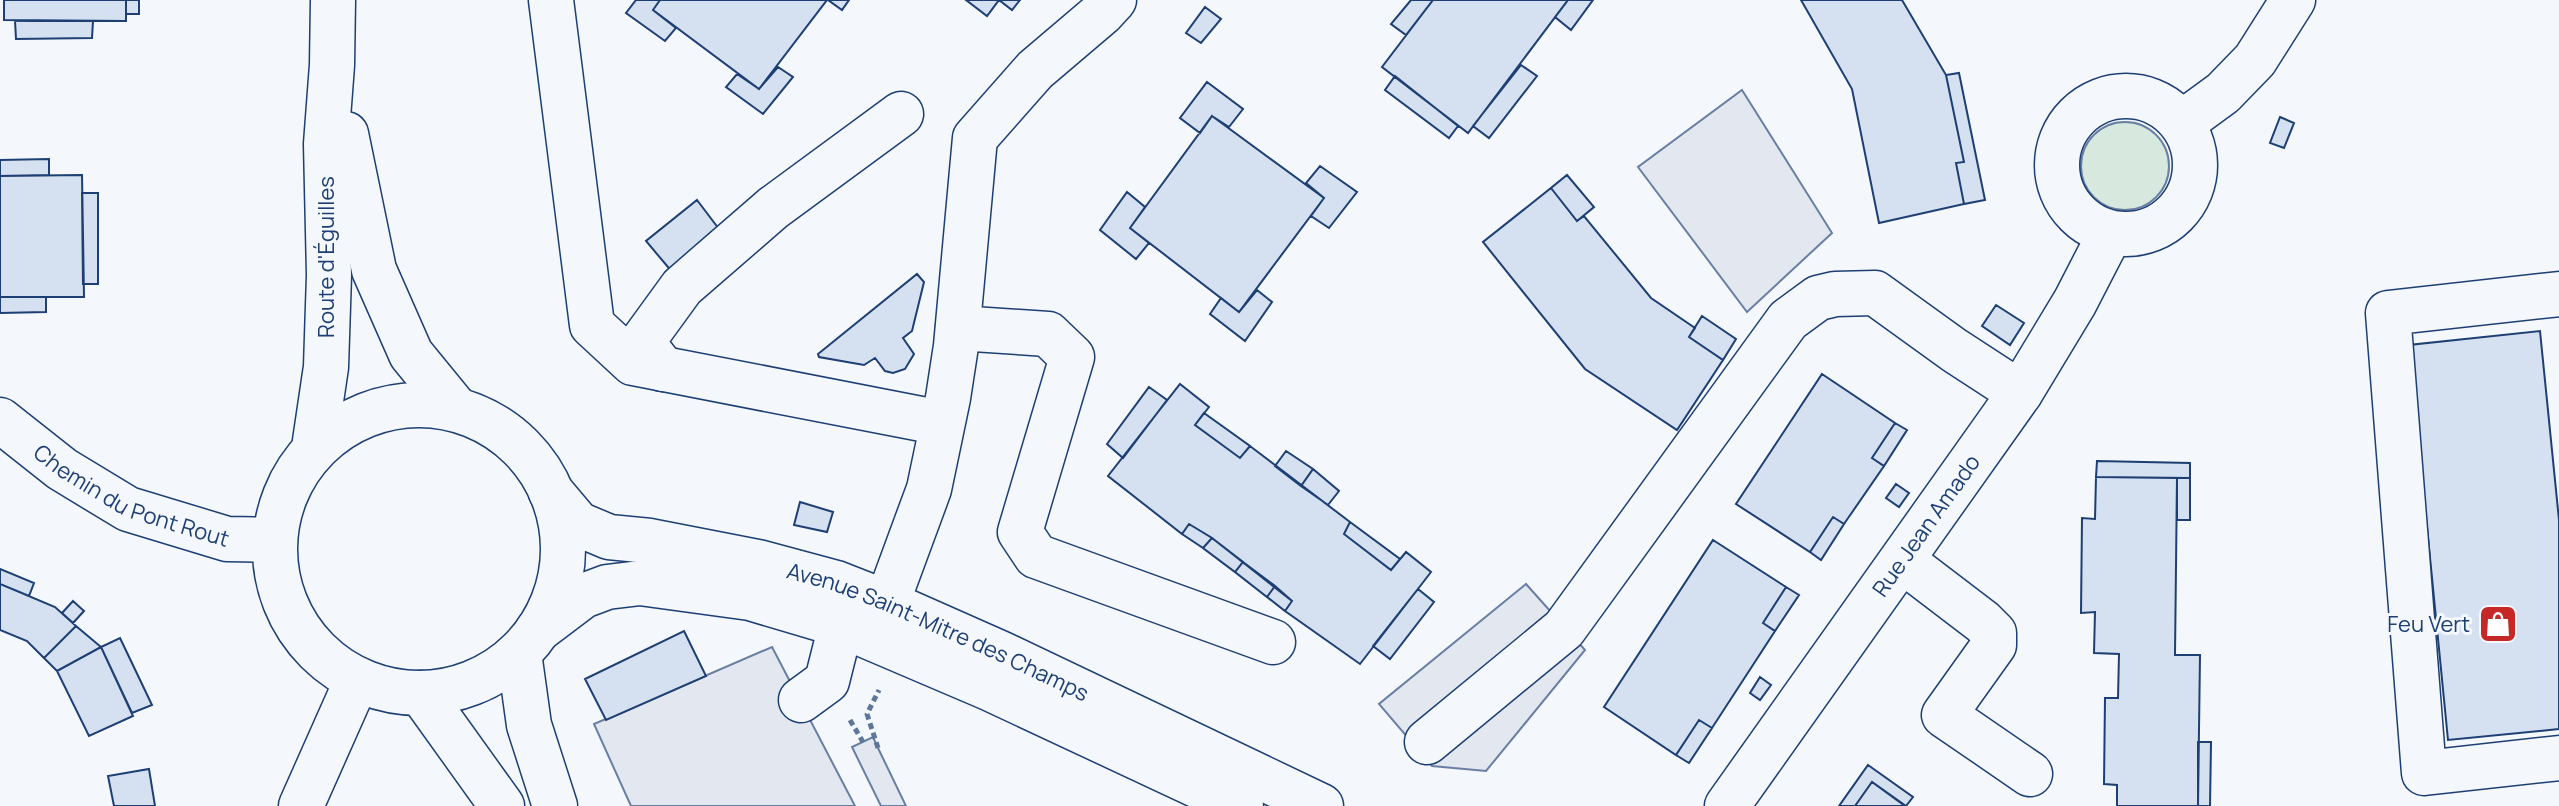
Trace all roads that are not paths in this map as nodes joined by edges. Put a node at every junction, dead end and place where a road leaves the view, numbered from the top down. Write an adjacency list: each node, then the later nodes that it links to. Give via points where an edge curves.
1 (333, 0): 5 (street, Route d'Éguilles)
2 (551, 0): 11 (street, via 592,325 633,363)
3 (1114, 0): 10 (street, via 1035,70 975,138)
4 (2293, 0): 7 (street, via 2255,60 2223,93)
5 (332, 65): 13 (street, Route d'Éguilles, via 374,270 411,354); 16 (street, Route d'Éguilles, via 326,144 326,367)
6 (901, 114): 11 (street, via 773,208 682,287 642,342)
7 (2182, 123): 8 (street, via 2194,155 2194,175 2179,210 2145,232); 8 (street, via 2160,103 2117,96 2094,103 2062,136 2059,182 2068,204)
8 (2110, 234): 12 (street, Rue Jean Amado)
9 (2559, 294): 28 (street, via 2388,313 2424,773)
10 (958, 328): 15 (street); 23 (street, via 1048,334 1072,357 1020,532 1036,556)
11 (663, 369): 15 (street)
12 (2020, 393): 19 (street, Rue Jean Amado); 27 (street, via 1875,293 1818,298 1788,320 1564,629)
13 (456, 409): 16 (street, via 380,409 344,424); 17 (street, via 495,427 529,455)
14 (0, 420): 18 (street, Chemin du Pont Rout, via 62,469 128,509 227,539)
15 (942, 423): 20 (street, via 929,489)
16 (314, 448): 18 (street, Avenue Saint-Mitre des Champs, via 280,506)
17 (551, 492): 20 (street, Avenue Saint-Mitre des Champs, via 578,524 609,537 758,562); 22 (street, via 561,528 562,567 552,604)
18 (274, 540): 24 (street, Avenue Saint-Mitre des Champs, via 278,583 295,623 322,656)
19 (1903, 561): 29 (street, via 1994,633 1994,645 1944,715); 35 (street, Rue Jean Amado)
20 (887, 603): 34 (street, Avenue Saint-Mitre des Champs)
21 (841, 625): 22 (street, Avenue Saint-Mitre des Champs, via 750,598 640,583 583,596); 26 (street, via 827,681); 33 (street, Avenue Saint-Mitre des Champs)
22 (528, 641): 25 (street, Avenue Saint-Mitre des Champs, via 490,675 456,689); 32 (street, via 529,725)
23 (1273, 642)
24 (357, 680): 25 (street, Avenue Saint-Mitre des Champs); 30 (street)
25 (421, 693): 31 (street)
26 (801, 700)
27 (1427, 742)
28 (2559, 758)
29 (2030, 774)
30 (301, 806)
31 (502, 806)
32 (555, 806)
33 (1241, 806)
34 (1321, 806)
35 (1727, 806)

